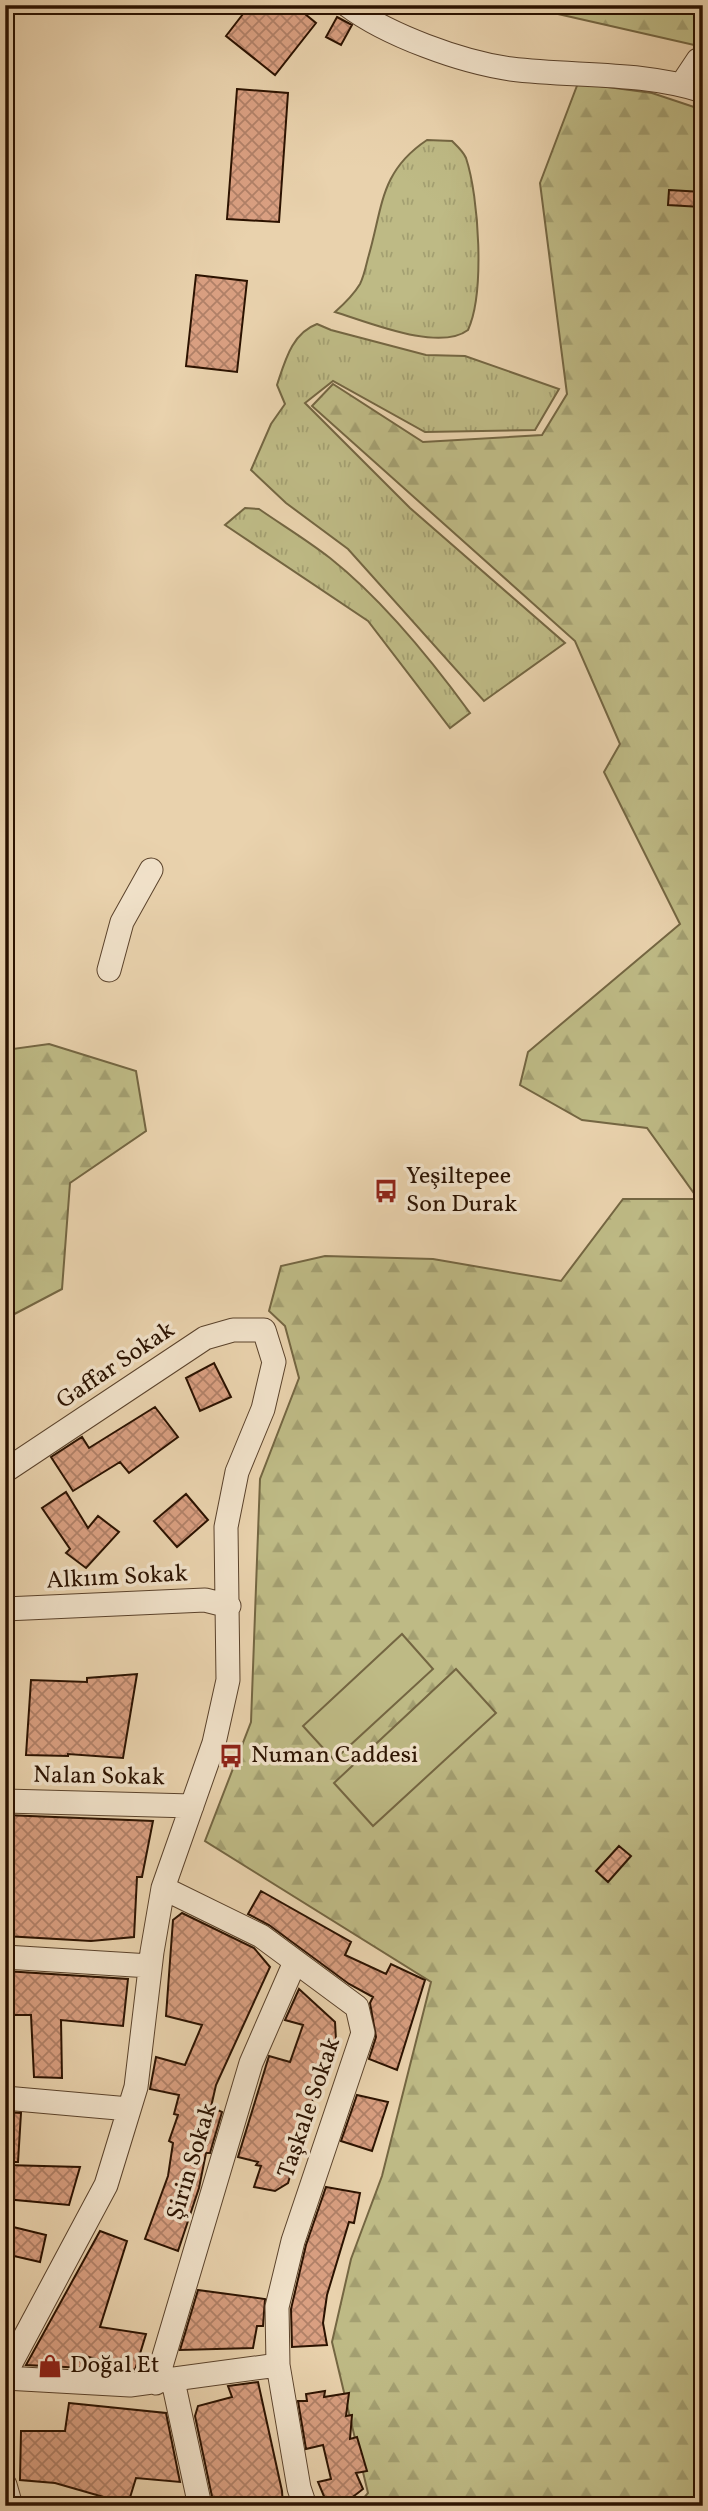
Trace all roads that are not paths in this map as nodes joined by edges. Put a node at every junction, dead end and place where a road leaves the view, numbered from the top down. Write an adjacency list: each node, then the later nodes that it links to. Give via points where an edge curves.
1 (347, 5): 3 (street, via 370,22 429,47 509,69 594,72)
2 (698, 60): 3 (street)
3 (692, 87)
4 (151, 870): 5 (street, via 122,922)
5 (109, 970)
6 (5, 1471): 7 (street, Gaffar Sokak, via 205,1338 233,1330 264,1330 274,1362 263,1409 237,1472 226,1527)
7 (229, 1606): 8 (street, Alkıım Sokak, via 205,1600); 10 (street, via 228,1679 214,1743)
8 (5, 1609)
9 (5, 1801): 10 (street, Nalan Sokak)
10 (192, 1806): 11 (street)
11 (163, 1888): 13 (street, Taşkale Sokak, via 261,1936); 14 (street)
12 (5, 1957): 14 (street)
13 (295, 1962): 17 (street, Taşkale Sokak, via 357,2007 363,2033 293,2241 277,2307); 19 (street, Şirin Sokak, via 251,2063)
14 (150, 1966): 16 (street, via 136,2087)
15 (5, 2098): 16 (street)
16 (129, 2109): 18 (street, via 106,2185)
17 (278, 2365): 19 (street); 23 (street, Taşkale Sokak)
18 (5, 2376): 19 (street, via 130,2385)
19 (164, 2382): 22 (street)
20 (5, 2485): 21 (street)
21 (11, 2506)
22 (200, 2506)
23 (305, 2506)

